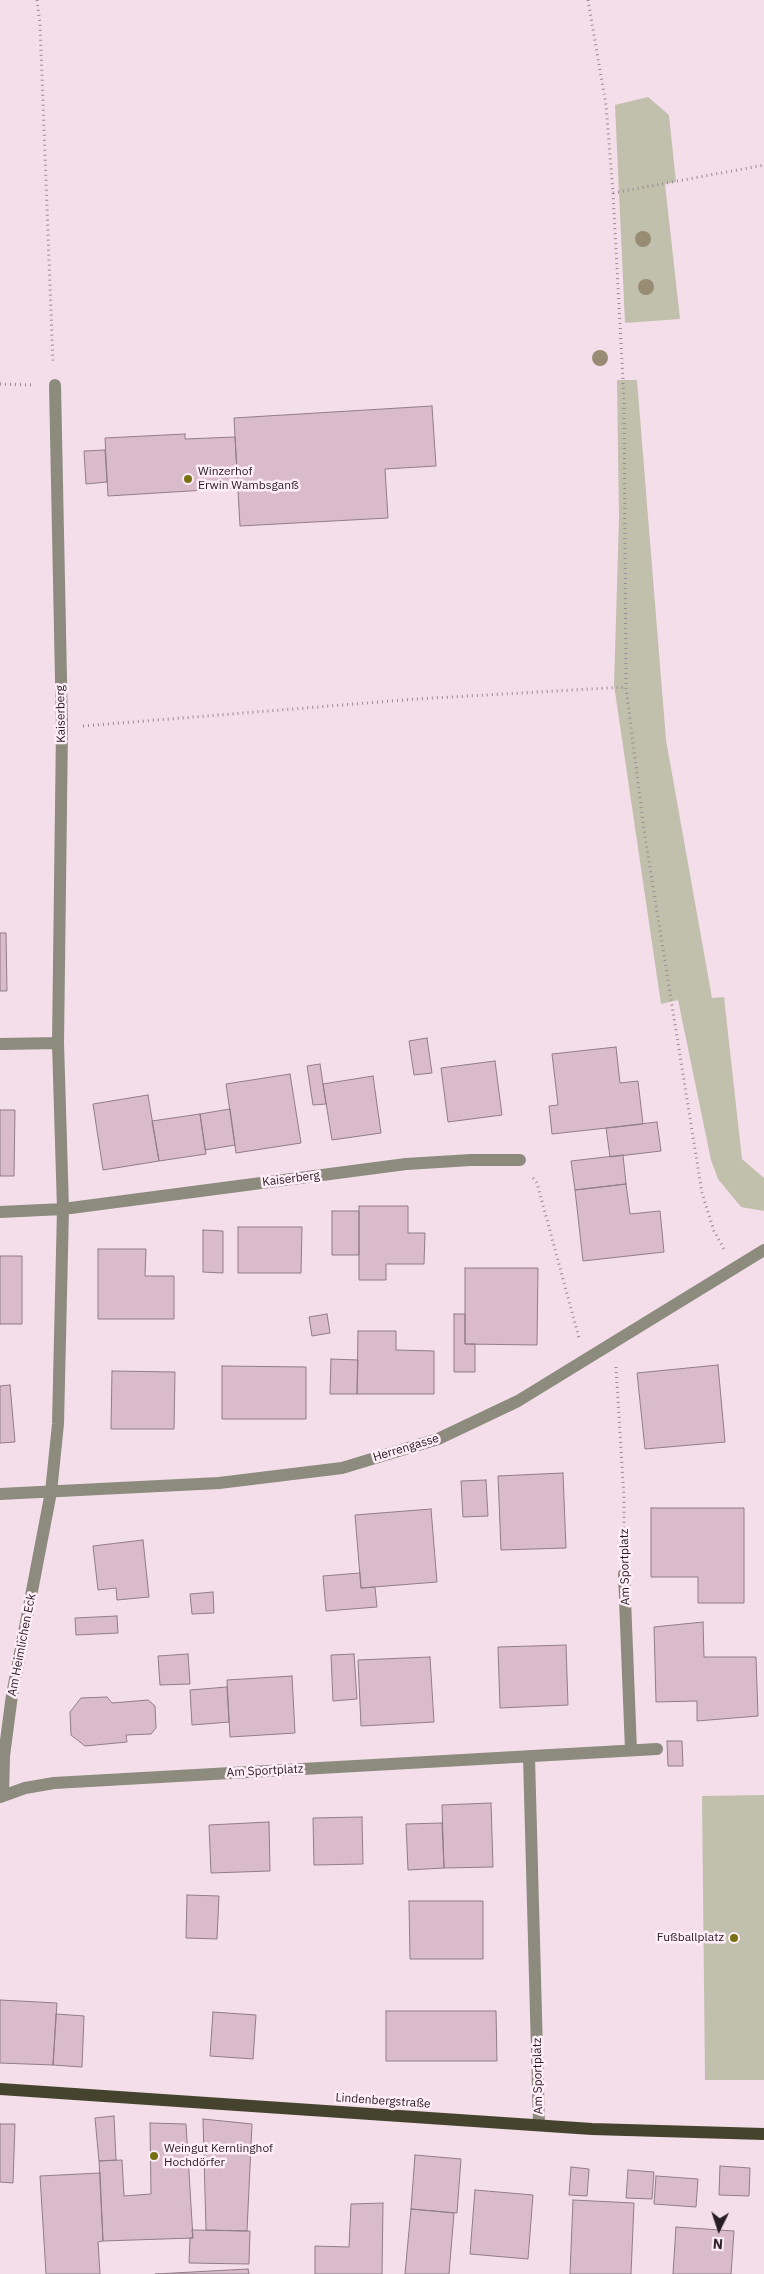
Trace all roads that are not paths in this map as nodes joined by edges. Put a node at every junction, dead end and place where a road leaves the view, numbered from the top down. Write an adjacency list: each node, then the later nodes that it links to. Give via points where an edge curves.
1 (55, 385): 2 (street, Kaiserberg, via 62,728)
2 (58, 1043): 3 (street); 5 (street, Kaiserberg)
3 (0, 1044)
4 (520, 1160): 5 (street, Kaiserberg, via 406,1164)
5 (63, 1208): 6 (street, Kaiserberg); 8 (street, Kaiserberg, via 58,1424)
6 (0, 1212)
7 (764, 1250): 8 (street, Herrengasse, via 518,1401 438,1439 342,1468 219,1483)
8 (51, 1492): 9 (street, Herrengasse); 14 (street, Am Heimlichen Eck, via 12,1695)
9 (0, 1494)
10 (624, 1574): 12 (street, Am Sportplatz)
11 (656, 1749): 12 (street, Am Sportplatz)
12 (631, 1750): 13 (street, Am Sportplatz)
13 (529, 1757): 14 (street, Am Sportplatz, via 54,1783); 16 (street, Am Sportplatz)
14 (2, 1796)
15 (0, 2089): 16 (main road, Lindenbergstraße)
16 (539, 2125): 17 (main road, Lindenbergstraße)
17 (764, 2134)

